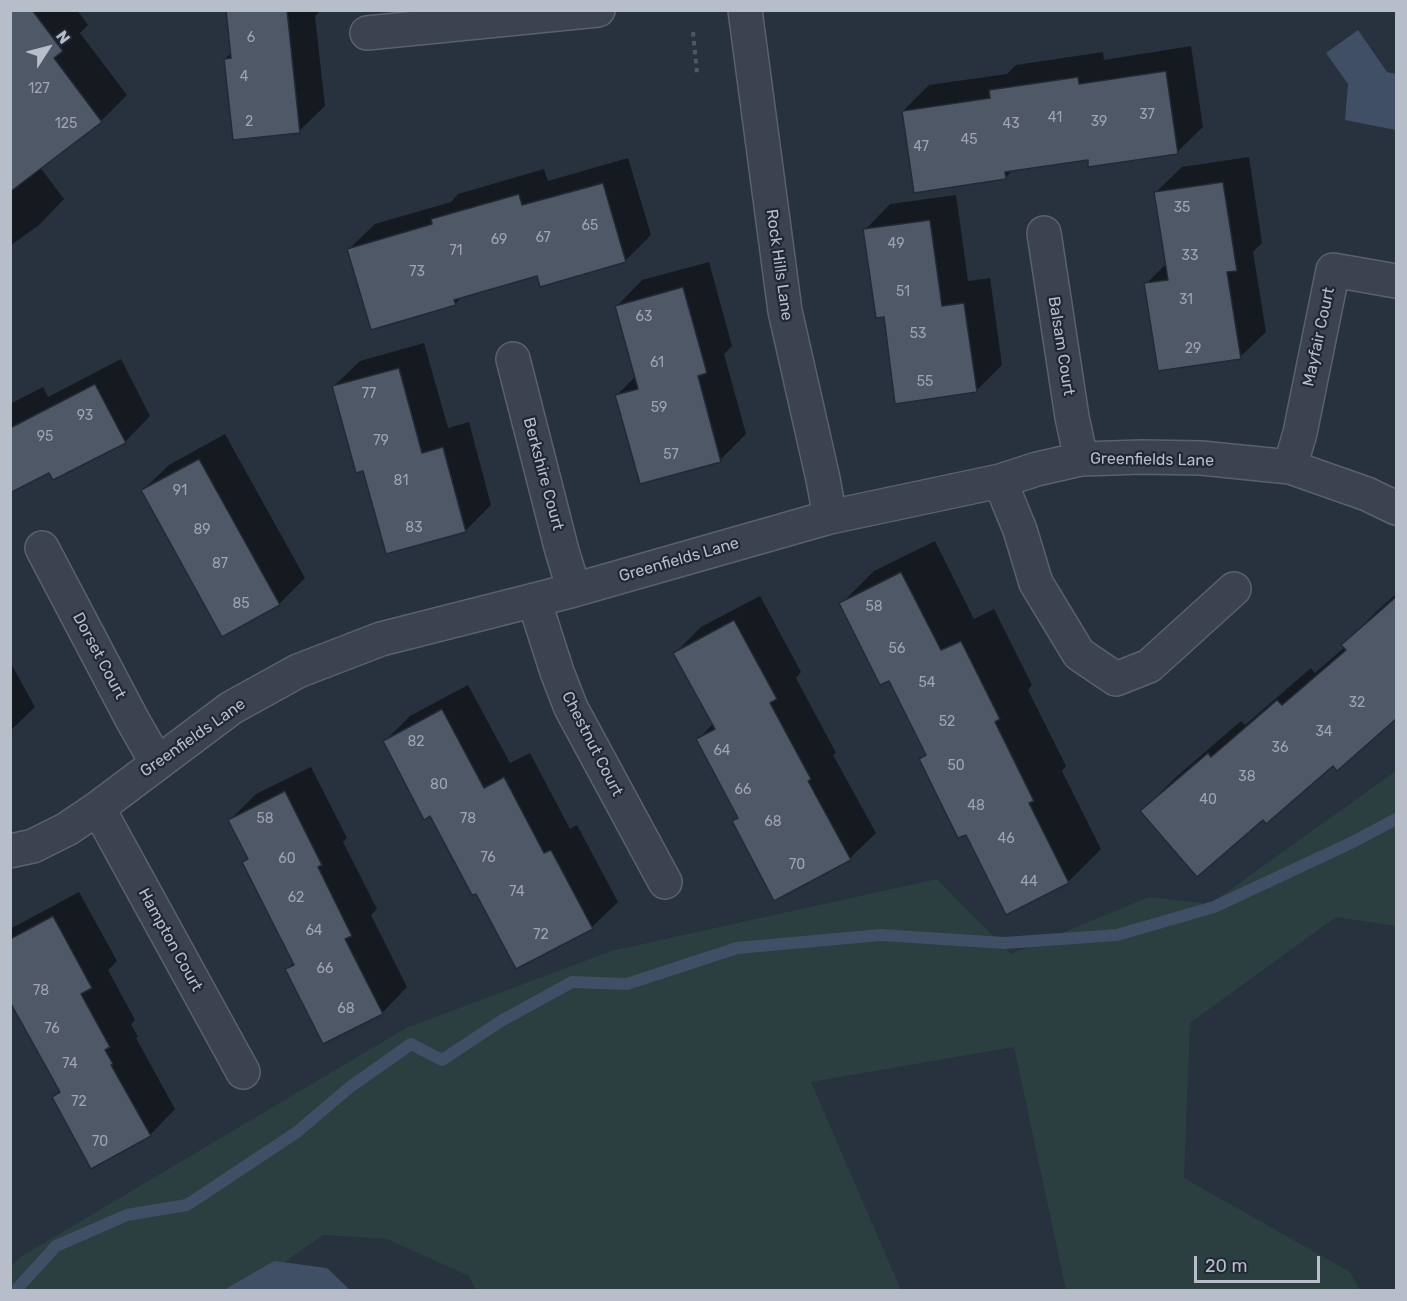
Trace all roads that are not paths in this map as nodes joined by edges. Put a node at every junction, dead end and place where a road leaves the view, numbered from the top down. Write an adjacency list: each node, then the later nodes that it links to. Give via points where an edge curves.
1 (598, 10): 3 (lane)
2 (745, 10): 11 (lane, Rock Hills Lane, via 785,311)
3 (367, 33)
4 (1044, 233): 7 (lane, Balsam Court)
5 (1396, 281): 8 (lane, Mayfair Court, via 1333,270)
6 (513, 359): 14 (lane, Berkshire Court)
7 (1081, 459): 8 (lane, Greenfields Lane, via 1200,459); 9 (lane, Greenfields Lane)
8 (1290, 467): 10 (lane, Greenfields Lane)
9 (1000, 481): 11 (lane, Greenfields Lane); 13 (lane, via 1036,583 1079,654 1116,679 1149,666)
10 (1396, 508)
11 (830, 517): 14 (lane, Greenfields Lane)
12 (42, 548): 16 (lane, Dorset Court)
13 (1234, 589)
14 (574, 590): 15 (lane, Greenfields Lane)
15 (534, 600): 16 (lane, Greenfields Lane, via 381,639 298,671 231,708); 19 (lane, Chestnut Court, via 572,708)
16 (157, 763): 17 (lane, Greenfields Lane)
17 (98, 808): 18 (lane, Greenfields Lane, via 33,846); 20 (lane, Hampton Court)
18 (10, 851)
19 (665, 882)
20 (243, 1072)

